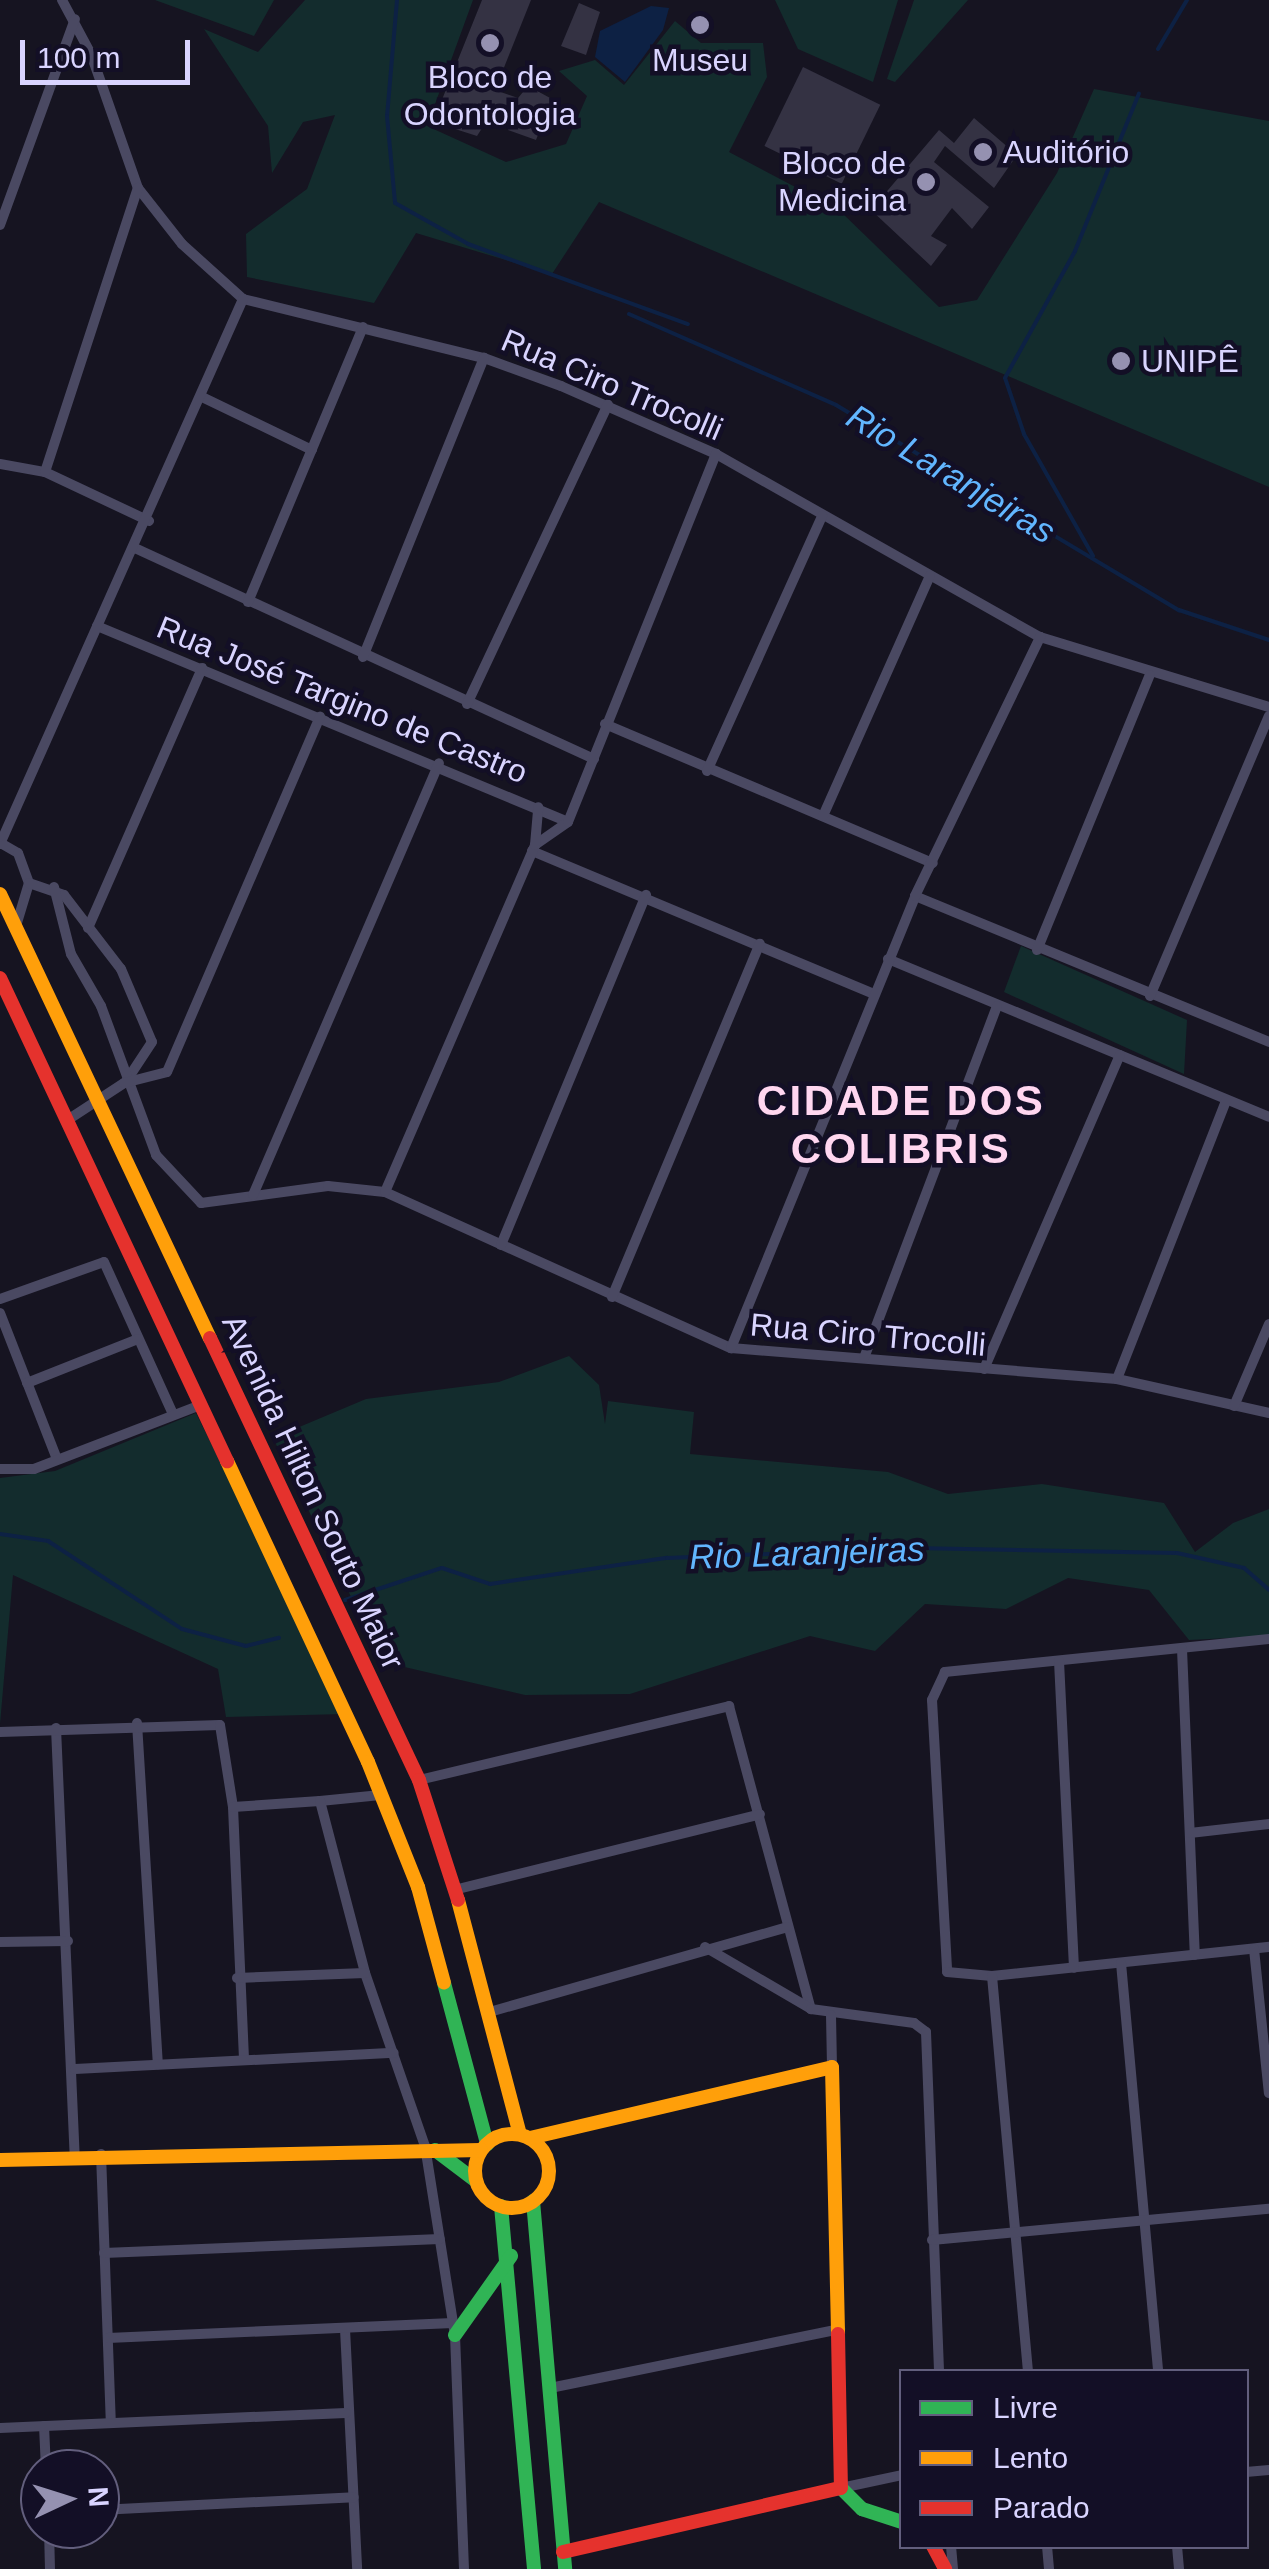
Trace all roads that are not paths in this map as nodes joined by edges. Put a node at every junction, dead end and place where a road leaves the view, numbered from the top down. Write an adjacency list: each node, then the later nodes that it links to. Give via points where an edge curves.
1 (62, 0): 2 (street)
2 (75, 18): 3 (street); 4 (street)
3 (138, 188): 5 (street, via 155,215); 13 (street)
4 (0, 225)
5 (242, 299): 6 (street, Rua Ciro Trocolli); 8 (street)
6 (363, 326): 7 (street, Rua Ciro Trocolli); 10 (street)
7 (484, 358): 9 (street, Rua Ciro Trocolli); 21 (street)
8 (202, 396): 10 (street); 15 (street)
9 (608, 406): 11 (street, Rua Ciro Trocolli); 24 (street)
10 (312, 450): 18 (street)
11 (716, 454): 14 (street, Rua Ciro Trocolli); 28 (street)
12 (0, 464): 13 (street)
13 (45, 472): 15 (street)
14 (822, 516): 17 (street, Rua Ciro Trocolli); 31 (street)
15 (150, 521): 16 (street)
16 (137, 550): 18 (street); 19 (street)
17 (930, 576): 20 (street, Rua Ciro Trocolli); 33 (street)
18 (248, 602): 21 (street)
19 (96, 626): 22 (street, Rua José Targino de Castro); 35 (street)
20 (1040, 637): 23 (street, Rua Ciro Trocolli); 37 (street)
21 (363, 657): 24 (street)
22 (202, 668): 26 (street, Rua José Targino de Castro); 44 (street)
23 (1150, 675): 25 (street, Rua Ciro Trocolli); 46 (street)
24 (467, 704): 29 (street)
25 (1269, 707)
26 (320, 716): 30 (street, Rua José Targino de Castro); 54 (street, via 167,1072)
27 (1269, 716): 50 (street)
28 (605, 724): 29 (street); 31 (street)
29 (594, 759): 34 (street)
30 (440, 763): 32 (street, Rua José Targino de Castro); 60 (street)
31 (707, 771): 33 (street)
32 (538, 807): 34 (street, Rua José Targino de Castro); 36 (street)
33 (824, 816): 37 (street)
34 (568, 822): 36 (street)
35 (2, 845): 38 (street, via 18,854)
36 (533, 848): 41 (street); 59 (street)
37 (934, 863): 42 (street)
38 (29, 883): 39 (street); 43 (street)
39 (54, 887): 44 (street); 54 (street, Rua Ciro Trocolli)
40 (0, 894): 43 (main road, Avenida Hilton Souto Maior)
41 (646, 895): 45 (street); 61 (street)
42 (915, 896): 46 (street); 47 (street)
43 (16, 926): 56 (main road, Avenida Hilton Souto Maior)
44 (88, 928): 54 (street, via 117,960 152,1042)
45 (760, 944): 49 (street); 62 (street)
46 (1037, 950): 50 (street)
47 (888, 959): 49 (street); 51 (street)
48 (0, 978): 58 (main road, Avenida Hilton Souto Maior)
49 (874, 994): 67 (street)
50 (1150, 996): 52 (street)
51 (997, 1006): 53 (street); 68 (street)
52 (1269, 1042)
53 (1120, 1055): 55 (street); 69 (street)
54 (124, 1084): 56 (street); 60 (street, Rua Ciro Trocolli, via 156,1154 189,1196 217,1205)
55 (1226, 1101): 57 (street); 70 (street)
56 (100, 1102): 58 (street); 84 (main road, Avenida Hilton Souto Maior)
57 (1269, 1118)
58 (66, 1121): 72 (main road, Avenida Hilton Souto Maior)
59 (385, 1192): 60 (street, Rua Ciro Trocolli, via 328,1186); 61 (street, Rua Ciro Trocolli)
60 (253, 1195)
61 (502, 1245): 62 (street, Rua Ciro Trocolli)
62 (612, 1297): 67 (street, Rua Ciro Trocolli)
63 (0, 1299): 66 (street, via 100,1261)
64 (0, 1314): 71 (street)
65 (1269, 1324): 73 (street)
66 (138, 1339): 71 (street); 75 (street)
67 (731, 1348): 68 (street, Rua Ciro Trocolli)
68 (864, 1358): 69 (street, Rua Ciro Trocolli)
69 (984, 1369): 70 (street, Rua Ciro Trocolli)
70 (1117, 1379): 73 (street, Rua Ciro Trocolli)
71 (27, 1382): 76 (street)
72 (198, 1406): 75 (street); 85 (main road, Avenida Hilton Souto Maior)
73 (1234, 1406): 74 (street, Rua Ciro Trocolli)
74 (1269, 1413)
75 (173, 1414): 76 (street)
76 (57, 1459): 77 (street)
77 (0, 1469)
78 (1269, 1640): 79 (street)
79 (1182, 1649): 80 (street); 90 (street)
80 (1059, 1661): 100 (street); 102 (street, via 945,1672 932,1700 947,1972)
81 (137, 1723): 82 (street); 87 (street, via 210,1721 223,1730); 109 (street)
82 (56, 1728): 83 (street); 93 (street)
83 (0, 1732)
84 (418, 1780): 88 (street, via 729,1706); 91 (main road, Avenida Hilton Souto Maior)
85 (381, 1795): 86 (street); 115 (main road, Avenida Hilton Souto Maior, via 418,1887)
86 (320, 1800): 87 (street); 101 (street)
87 (232, 1806): 103 (street)
88 (760, 1814): 91 (street); 92 (street)
89 (1269, 1824): 90 (street)
90 (1190, 1833): 98 (street)
91 (458, 1889): 105 (main road, Avenida Hilton Souto Maior)
92 (787, 1927): 95 (street); 104 (street)
93 (68, 1941): 94 (street); 111 (street)
94 (0, 1942)
95 (705, 1946): 104 (street); 105 (street)
96 (1269, 1947): 97 (street)
97 (1254, 1949): 98 (street); 112 (street)
98 (1196, 1955): 99 (street)
99 (1121, 1963): 100 (street); 123 (street)
100 (1074, 1968): 102 (street)
101 (366, 1973): 103 (street); 107 (street)
102 (992, 1976): 124 (street)
103 (237, 1978): 108 (street)
104 (811, 2009): 106 (street)
105 (493, 2011): 113 (main road, Avenida Hilton Souto Maior)
106 (830, 2014): 110 (street); 126 (street, via 914,2023 926,2032)
107 (394, 2054): 108 (street); 114 (street)
108 (244, 2059): 109 (street)
109 (158, 2064): 111 (street)
110 (832, 2067): 113 (main road); 131 (main road)
111 (75, 2069): 117 (street)
112 (1269, 2093)
113 (525, 2136): 115 (main road); 120 (main road, via 548,2164 546,2185)
114 (424, 2146): 115 (main road); 116 (main road); 119 (main road); 125 (street)
115 (484, 2147): 119 (main road)
116 (101, 2154): 117 (main road); 127 (street)
117 (75, 2157): 118 (main road)
118 (0, 2160)
119 (476, 2181): 121 (main road)
120 (533, 2201): 121 (main road); 136 (main road)
121 (500, 2206): 128 (main road)
122 (1269, 2209): 123 (street)
123 (1142, 2222): 124 (street); 135 (street)
124 (1019, 2235): 126 (street); 134 (street)
125 (440, 2239): 127 (street); 130 (street)
126 (932, 2240): 133 (street)
127 (104, 2253): 132 (street)
128 (510, 2256): 130 (main road); 150 (main road)
129 (345, 2329): 130 (street); 132 (street); 137 (street)
130 (454, 2329): 149 (street)
131 (840, 2330): 136 (street); 143 (main road)
132 (108, 2338): 138 (street)
133 (939, 2369)
134 (1028, 2369)
135 (1158, 2369)
136 (554, 2387): 147 (main road)
137 (346, 2412): 138 (street); 144 (street)
138 (111, 2421): 139 (street)
139 (44, 2426): 140 (street); 141 (street)
140 (0, 2428)
141 (45, 2449)
142 (899, 2476): 143 (street)
143 (841, 2488): 146 (main road, via 862,2509); 147 (main road)
144 (354, 2498): 145 (street); 148 (street)
145 (120, 2509)
146 (899, 2521)
147 (564, 2552): 151 (main road)
148 (356, 2569)
149 (464, 2569)
150 (534, 2569)
151 (565, 2569)

